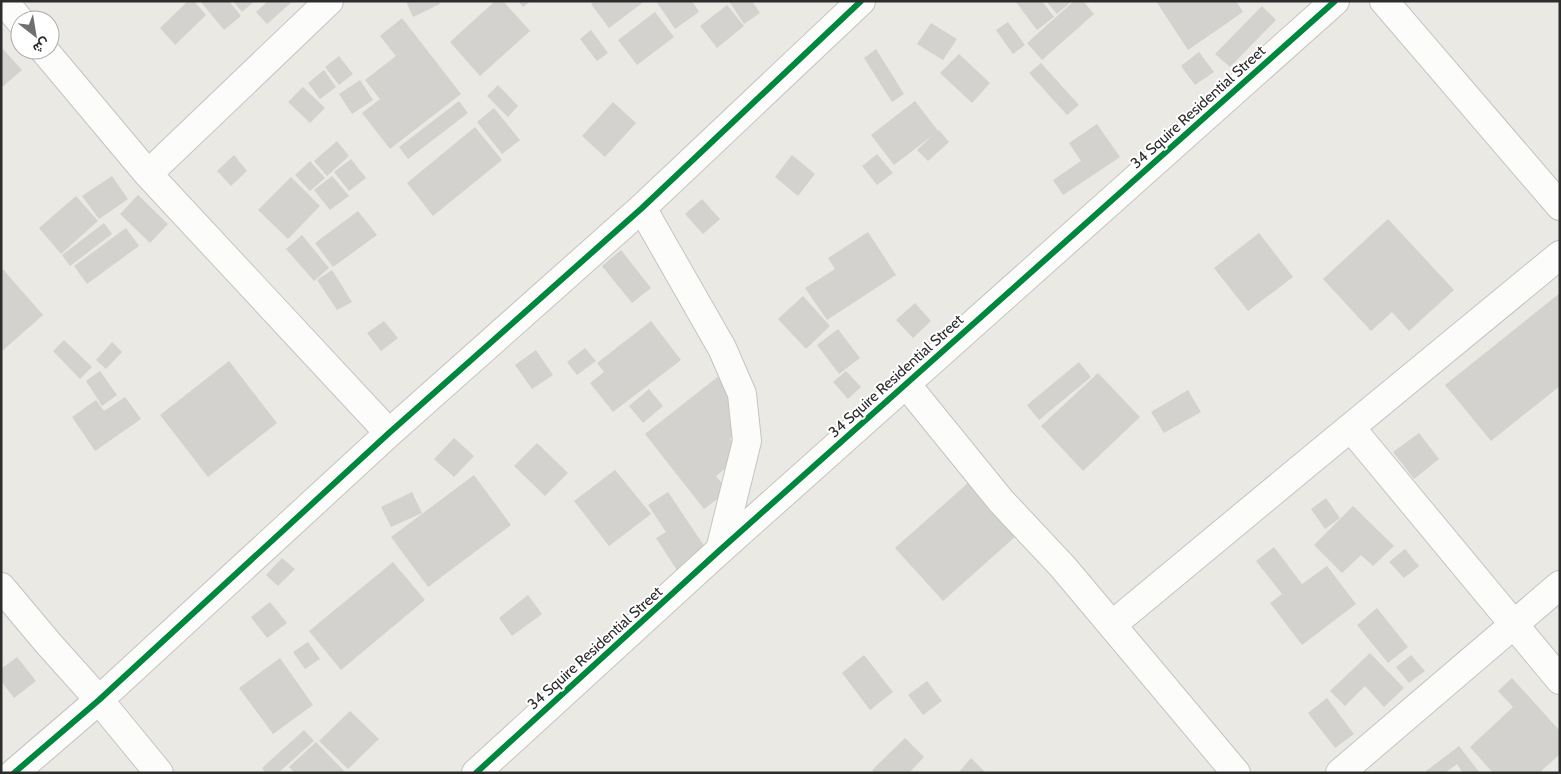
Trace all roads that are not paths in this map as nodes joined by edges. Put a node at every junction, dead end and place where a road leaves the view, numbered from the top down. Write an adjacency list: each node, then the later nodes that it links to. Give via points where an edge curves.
1 (329, 1): 6 (street)
2 (860, 1): 8 (street)
3 (1334, 1): 10 (street, 34 Squire Residential Street)
4 (1384, 1): 7 (street)
5 (52, 60): 6 (street)
6 (148, 174): 12 (street)
7 (1560, 206)
8 (642, 208): 12 (street); 13 (street, via 722,348 742,394 748,441)
9 (1560, 256): 11 (street)
10 (906, 384): 13 (street, 34 Squire Residential Street); 17 (street, via 1001,501)
11 (1351, 428): 16 (street); 17 (street)
12 (389, 433): 19 (street)
13 (720, 550): 22 (street, 34 Squire Residential Street)
14 (1560, 585): 16 (street)
15 (1, 587): 19 (street)
16 (1514, 624): 18 (street); 24 (street)
17 (1112, 625): 23 (street)
18 (1560, 680)
19 (99, 700): 20 (street); 21 (street)
20 (14, 773)
21 (159, 773)
22 (476, 773)
23 (1236, 773)
24 (1340, 773)

